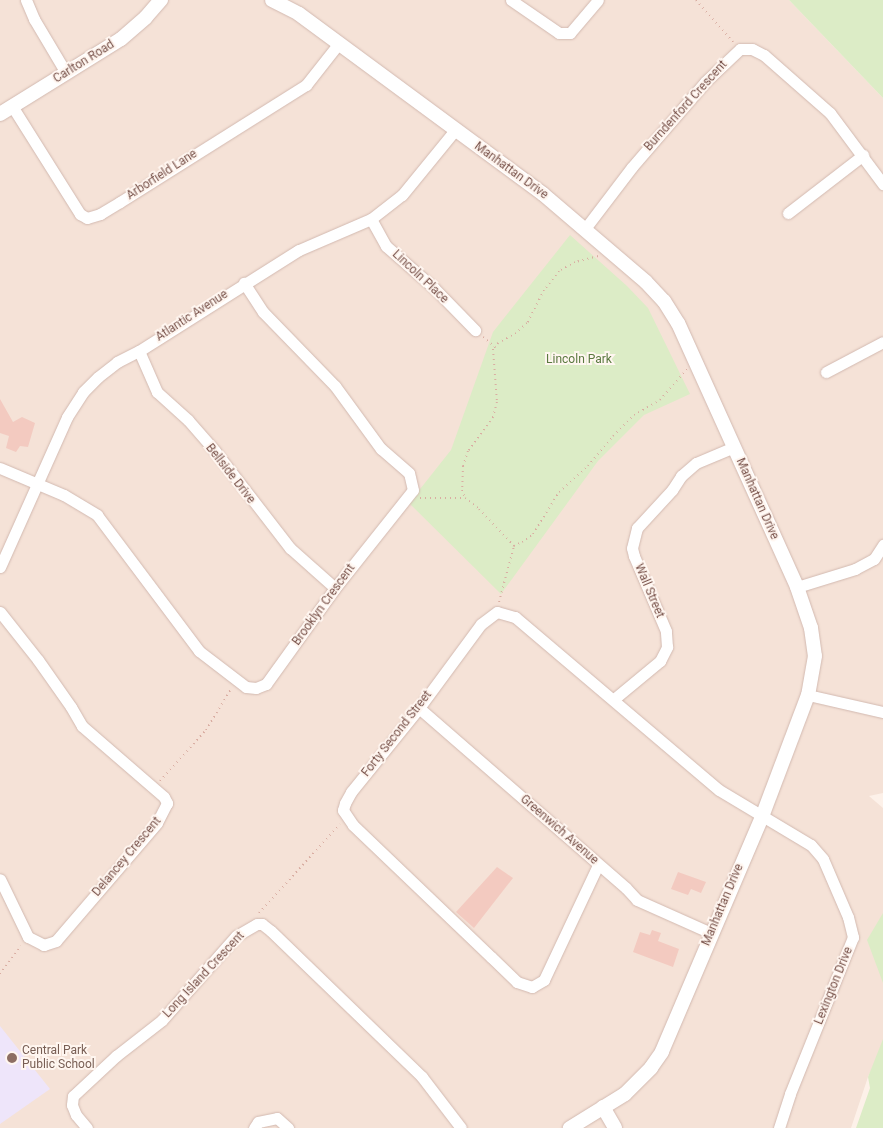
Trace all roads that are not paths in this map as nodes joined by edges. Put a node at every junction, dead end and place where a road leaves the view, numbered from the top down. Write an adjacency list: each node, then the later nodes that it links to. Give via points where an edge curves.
1 (26, 0): 7 (street, via 34,20)
2 (161, 0): 7 (street, Carlton Road, via 121,39)
3 (272, 0): 6 (street, Manhattan Drive)
4 (511, 0): 5 (street, via 559,34 570,33)
5 (598, 0)
6 (338, 43): 8 (street, Arborfield Lane, via 306,85 120,202 87,218 80,214); 9 (street, Manhattan Drive)
7 (66, 73): 8 (street, Carlton Road)
8 (6, 110)
9 (455, 130): 13 (street, Atlantic Avenue, via 402,195); 14 (street, Manhattan Drive, via 543,194)
10 (863, 156): 11 (street); 12 (street); 14 (street, Burndenford Crescent, via 830,113 813,97 764,55 752,49 740,49 705,82 632,167)
11 (883, 184)
12 (788, 213)
13 (371, 219): 15 (street, Atlantic Avenue, via 299,250); 16 (street, Lincoln Place, via 386,246)
14 (584, 230): 20 (street, Manhattan Drive, via 664,301 678,323)
15 (244, 283): 18 (street, Atlantic Avenue); 26 (street, Brooklyn Crescent, via 263,312 335,386 381,449 409,472 413,490)
16 (475, 330)
17 (883, 342): 19 (street)
18 (139, 350): 22 (street, Atlantic Avenue, via 98,376 83,392 67,417); 26 (street, Bellside Drive, via 157,392 188,420 285,542)
19 (826, 372)
20 (734, 447): 25 (street, Manhattan Drive); 29 (street, Wall Street, via 696,463 637,528 632,548 634,556 666,631 667,647 660,661)
21 (0, 468): 22 (street, Brooklyn Crescent)
22 (37, 483): 24 (street, Atlantic Avenue); 26 (street, Brooklyn Crescent, via 83,504 97,515 199,651 246,687 266,684)
23 (883, 546): 25 (street, via 874,559 856,569)
24 (0, 567)
25 (798, 587): 28 (street, Manhattan Drive, via 811,628 815,656)
26 (335, 588)
27 (0, 612): 34 (street, Delancey Crescent, via 38,660 82,726 164,796 167,803 157,822 56,941 44,945 28,937)
28 (808, 695): 31 (street); 32 (street, Manhattan Drive)
29 (614, 699): 30 (street, Forty Second Street, via 514,617 497,612 481,624); 32 (street, via 719,790)
30 (419, 708): 33 (street, Greenwich Avenue); 33 (street, Forty Second Street, via 351,792 343,810 346,817 517,982 532,987 544,980)
31 (883, 712)
32 (762, 817): 35 (street, Manhattan Drive); 43 (street, Lexington Drive, via 818,851 848,917 853,937)
33 (598, 864): 35 (street, Greenwich Avenue, via 645,905)
34 (0, 879)
35 (711, 933): 36 (street, Manhattan Drive, via 662,1052 638,1081)
36 (604, 1108): 41 (street, Manhattan Drive); 42 (street)
37 (87, 1128): 40 (street, Long Island Crescent, via 72,1106 73,1096 162,1020 236,936 262,924 422,1077)
38 (254, 1128): 39 (street, via 258,1122 277,1118)
39 (288, 1128)
40 (461, 1128)
41 (570, 1128)
42 (615, 1128)
43 (779, 1128)

